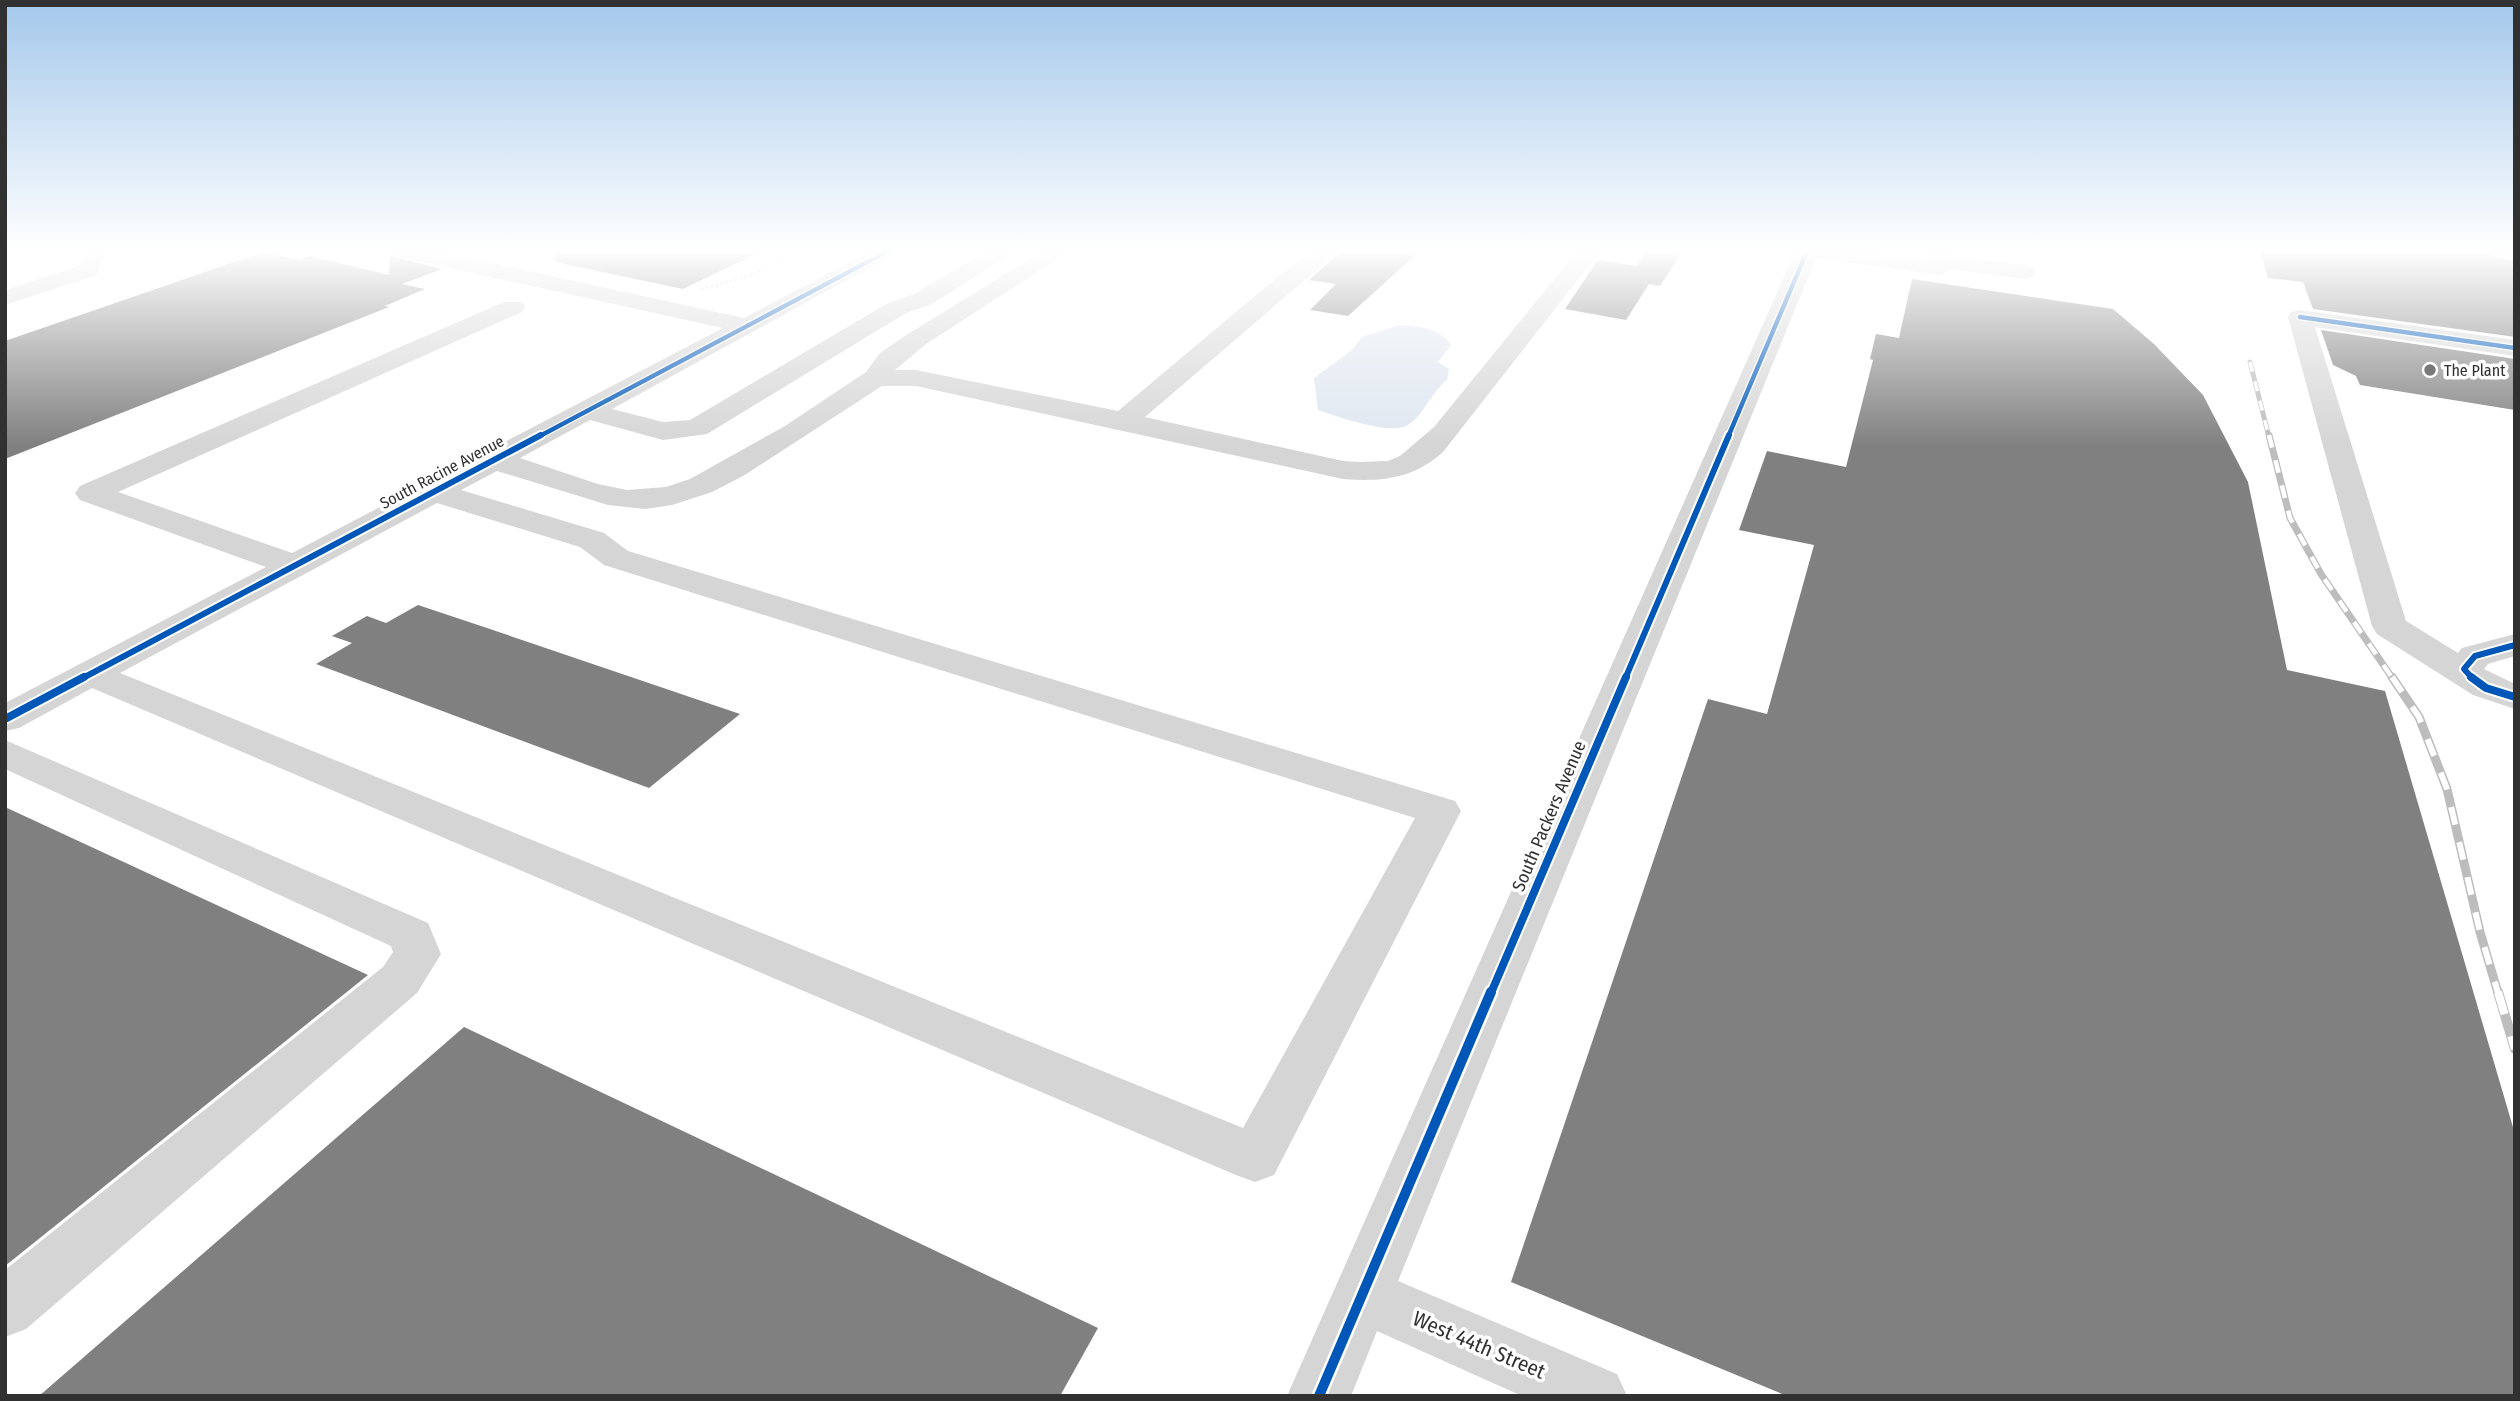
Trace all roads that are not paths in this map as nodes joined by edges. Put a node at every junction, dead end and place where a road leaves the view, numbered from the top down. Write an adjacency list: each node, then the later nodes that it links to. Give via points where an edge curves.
1 (496, 314): 18 (street, via 92,493)
2 (695, 314): 9 (street)
3 (770, 314): 9 (street, South Racine Avenue)
4 (887, 314): 14 (street, via 795,372 795,381 724,423 663,431)
5 (957, 314): 13 (street, via 889,359)
6 (1248, 314): 15 (street)
7 (1539, 314): 15 (street, via 1437,441 1422,458 1405,466 1343,470)
8 (1780, 314): 25 (street, South Packers Avenue)
9 (748, 326): 14 (street, South Racine Avenue)
10 (2515, 334): 11 (street)
11 (2478, 336): 12 (street); 21 (street, via 2300,317 2390,626)
12 (2515, 348)
13 (876, 377): 15 (street, via 916,378); 16 (street, via 754,457 682,493 645,500 607,495)
14 (587, 411): 16 (street, South Racine Avenue)
15 (1124, 421)
16 (495, 460): 17 (street, South Racine Avenue)
17 (435, 492): 18 (street, South Racine Avenue); 20 (street, via 592,540 617,558 1440,811 1255,1158)
18 (295, 566): 20 (street, South Racine Avenue)
19 (2515, 645): 21 (street, via 2475,656 2464,668)
20 (90, 674): 23 (street, South Racine Avenue)
21 (2470, 677): 22 (street)
22 (2515, 697)
23 (5, 719)
24 (5, 753): 26 (street, via 411,935 416,954 400,980)
25 (1362, 1295): 27 (street, South Packers Avenue); 28 (street, West 44th Street)
26 (5, 1308)
27 (1319, 1396)
28 (1595, 1396)

